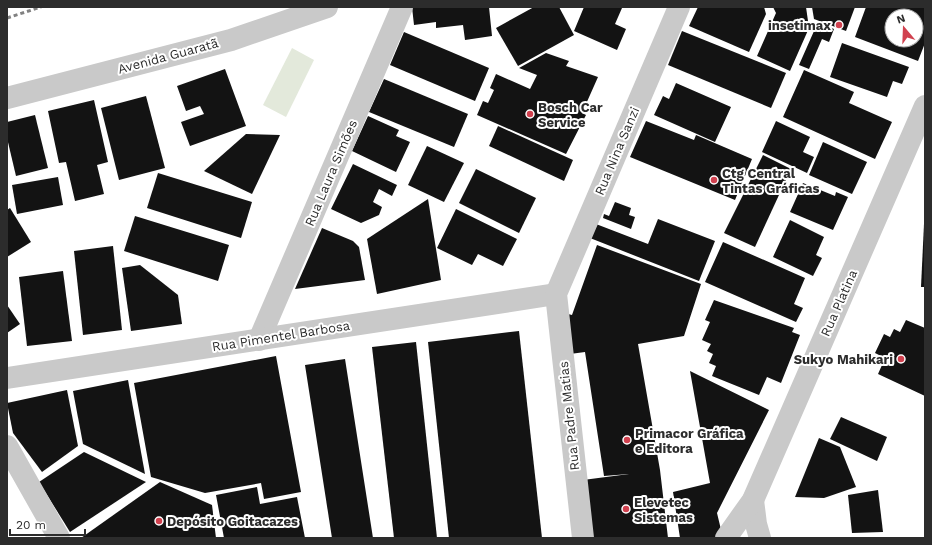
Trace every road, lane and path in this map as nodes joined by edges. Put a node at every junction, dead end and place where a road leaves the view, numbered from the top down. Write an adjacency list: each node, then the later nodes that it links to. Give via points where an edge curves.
1 (327, 7): 4 (street, Avenida Guaratã, via 231,40)
2 (402, 7): 7 (street, Rua Laura Simões)
3 (679, 7): 6 (street, Rua Nina Sanzi)
4 (7, 98)
5 (925, 106): 10 (street, Rua Platina)
6 (556, 294): 7 (street, Rua Pimentel Barbosa); 12 (street, Rua Padre Matias)
7 (259, 340): 8 (street, Rua Pimentel Barbosa)
8 (7, 378)
9 (7, 446): 11 (street)
10 (753, 500): 13 (street, Rua Platina); 14 (street)
11 (59, 538)
12 (583, 538)
13 (726, 538)
14 (760, 538)

